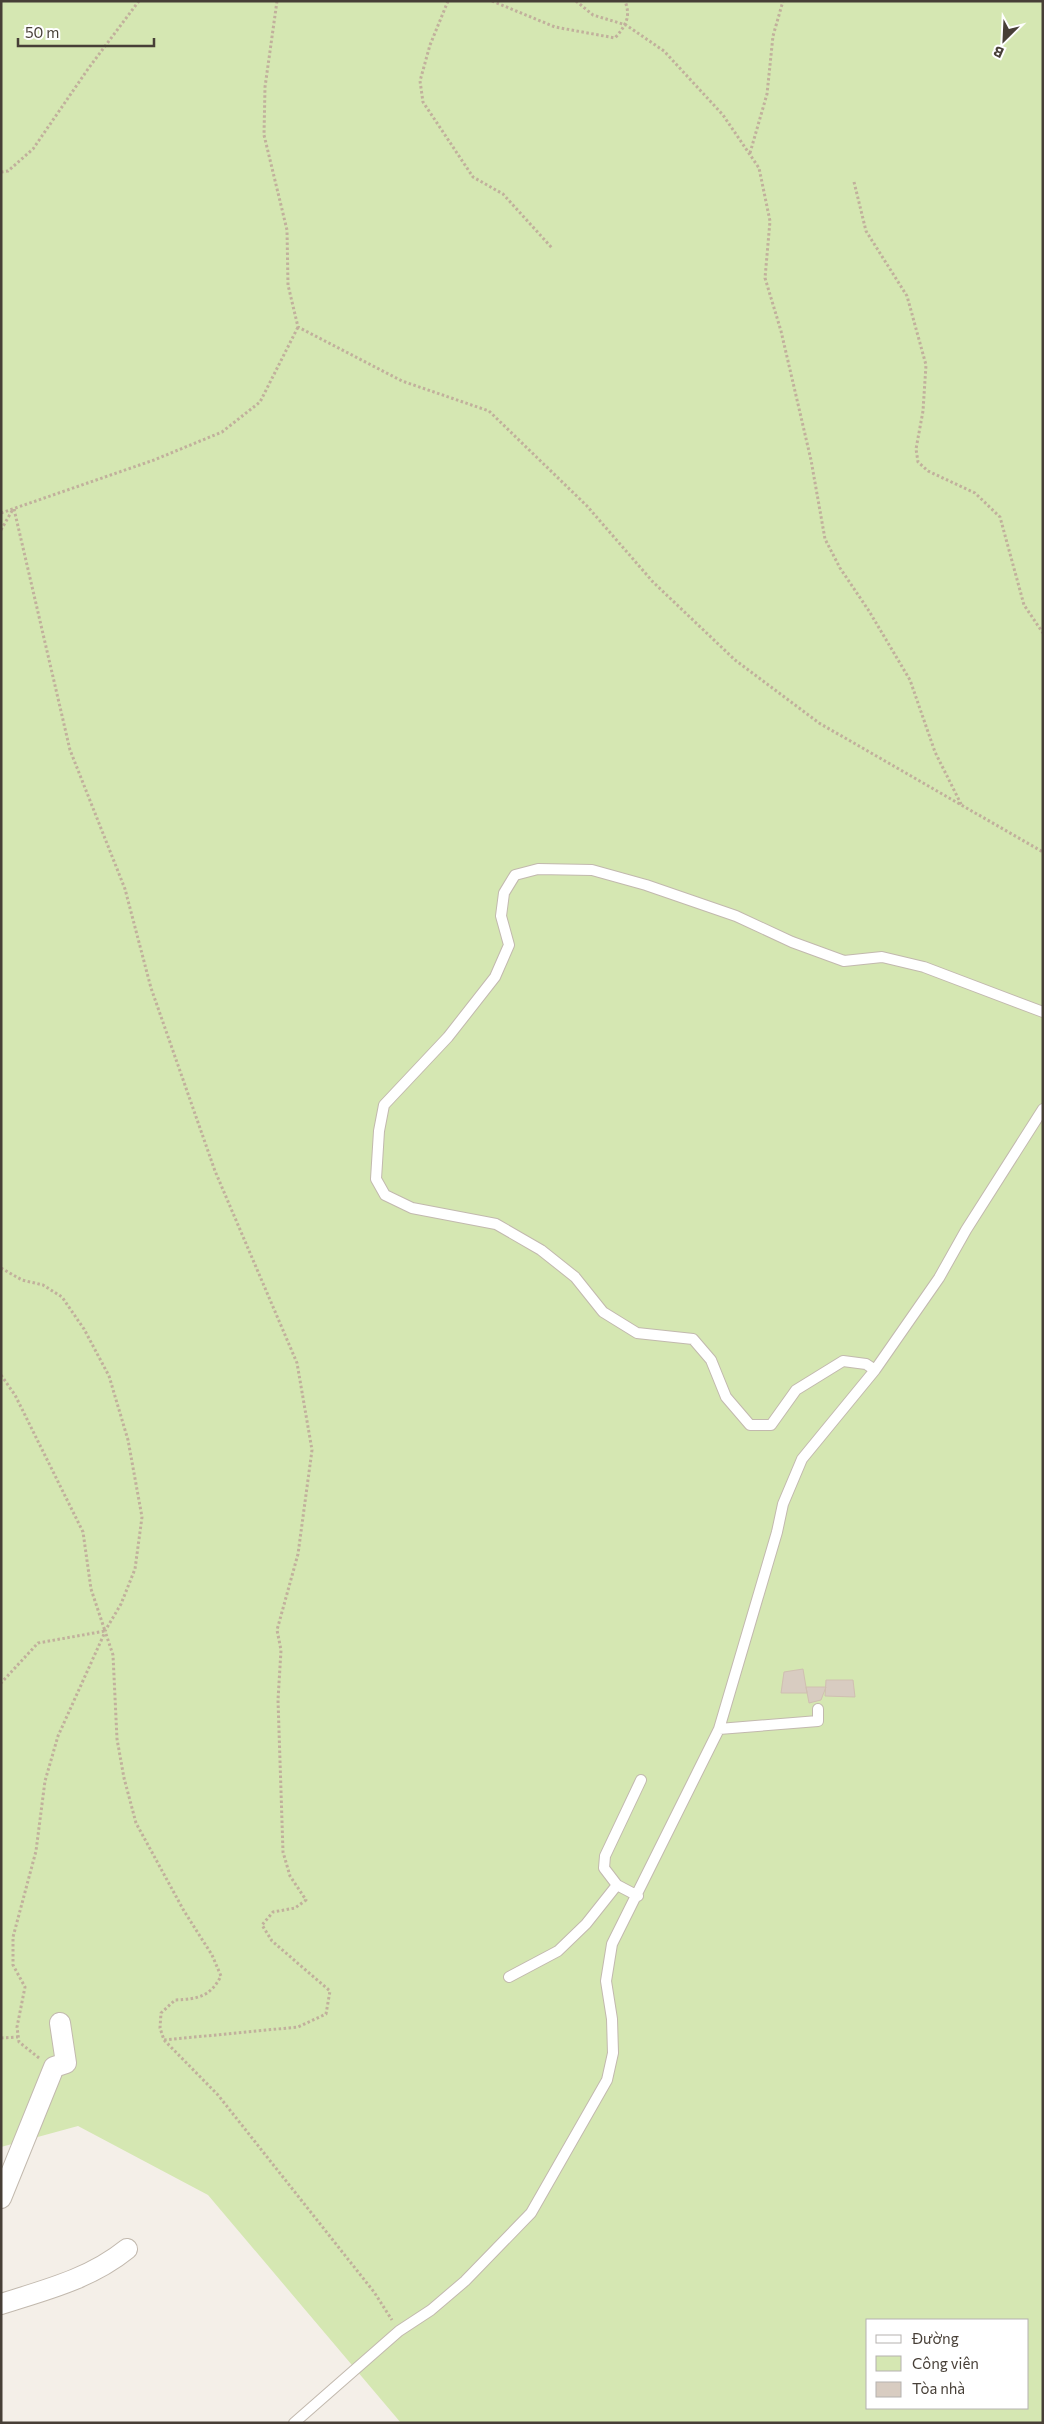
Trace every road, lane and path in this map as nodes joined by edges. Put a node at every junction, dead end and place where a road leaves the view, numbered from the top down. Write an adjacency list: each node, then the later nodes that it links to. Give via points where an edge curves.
1 (139, 1): 10 (path, via 33,149 8,171)
2 (277, 1): 13 (path, via 265,87 264,135 287,230 288,285)
3 (448, 1): 12 (path, via 420,81 423,102 473,178 502,194)
4 (492, 1): 8 (path, via 554,27 592,35 616,38)
5 (576, 1): 8 (path, via 593,14)
6 (625, 1): 8 (path, via 628,11)
7 (783, 1): 9 (path, via 773,36 767,94)
8 (626, 25): 9 (path, via 664,51 723,115)
9 (750, 154): 18 (path, via 759,168 770,221 765,278 812,460 824,539 910,680 935,752)
10 (1, 172)
11 (854, 182): 17 (path, via 866,231 907,296 926,365 916,450 918,462 928,471 975,493 1000,517 1024,605)
12 (552, 248)
13 (298, 327): 14 (path, via 260,402 222,432 154,460); 18 (path, via 402,381 489,411 587,506 653,582 735,660 819,723)
14 (14, 509): 15 (path); 16 (path); 36 (path, via 70,750 125,889 151,988 215,1171 297,1363 312,1450 298,1554 277,1630 281,1650 278,1700 283,1852 290,1876 306,1900 295,1908 273,1912 262,1925 272,1941 330,1991 326,2014 298,2027)
15 (1, 513)
16 (1, 530)
17 (1043, 633)
18 (962, 807): 19 (path)
19 (1043, 852)
20 (1043, 1012): 23 (lane, via 924,967 882,957 844,961 736,916 602,872 538,869 515,875 504,893 501,916 509,945 495,977 448,1037 384,1105 376,1179 385,1195 412,1208 496,1224 541,1250 575,1277 603,1312 637,1333 693,1339 712,1360 726,1397 750,1425 771,1425 796,1390 843,1361 866,1364)
21 (1043, 1109): 23 (lane, via 939,1278)
22 (1, 1268): 25 (path, via 62,1297 84,1329 109,1376 128,1440 142,1517 134,1569 121,1604)
23 (875, 1370): 28 (lane, via 802,1459 783,1504)
24 (1, 1375): 25 (path, via 20,1404 83,1532 90,1589)
25 (105, 1631): 26 (path, via 38,1643); 34 (path, via 58,1736 45,1781 36,1851 13,1937 14,1965 25,1987); 36 (path, via 114,1655 117,1740 136,1823 221,1976 214,1989 195,1999 175,2000 162,2013 160,2028)
26 (1, 1683)
27 (818, 1709): 28 (lane, via 818,1721)
28 (719, 1729): 31 (lane)
29 (641, 1780): 30 (lane, via 605,1856 604,1868)
30 (617, 1885): 31 (lane); 32 (lane, via 586,1924 558,1952)
31 (638, 1896): 41 (lane, via 612,1944 606,1981 613,2053 607,2080 531,2213 465,2281)
32 (509, 1977)
33 (60, 2023): 37 (street, via 66,2063)
34 (18, 2037): 35 (path); 37 (path, via 19,2042 35,2056)
35 (1, 2038)
36 (164, 2040): 41 (path, via 218,2095 374,2292)
37 (54, 2067): 38 (street)
38 (1, 2198)
39 (127, 2249): 40 (street, via 108,2264 80,2278)
40 (1, 2304)
41 (400, 2331): 42 (lane)
42 (294, 2423)

